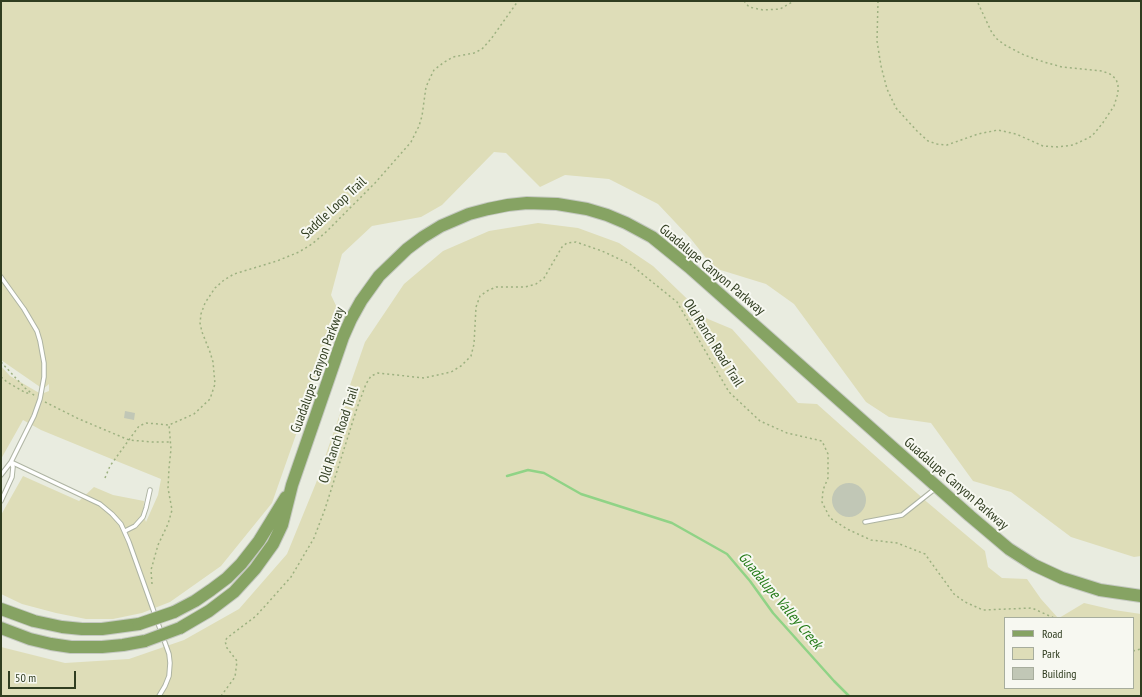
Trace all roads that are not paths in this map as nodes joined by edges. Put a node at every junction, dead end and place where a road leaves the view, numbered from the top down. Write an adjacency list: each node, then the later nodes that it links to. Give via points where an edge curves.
1 (1, 277): 2 (lane, via 28,315 40,340 44,363 40,400)
2 (11, 462): 3 (lane); 7 (lane, via 12,477); 9 (lane, via 100,504 112,514)
3 (1, 475)
4 (292, 485): 5 (main road, Guadalupe Canyon Parkway, via 345,332 361,301 379,276 415,243 450,222 497,207 537,203 578,207 597,212 630,225 660,243); 11 (main road, Guadalupe Canyon Parkway, bridge, via 268,528 241,564 207,593 174,612 139,624 102,629 52,626); 12 (main road, Guadalupe Canyon Parkway, bridge, via 286,515 278,535 259,565 226,599 180,628 145,641 108,647 71,647 30,639)
5 (937, 487): 8 (lane, via 902,515); 10 (main road, Guadalupe Canyon Parkway, via 1009,549 1034,565 1090,587)
6 (150, 490): 9 (lane, via 143,517 135,526)
7 (1, 501)
8 (865, 522)
9 (125, 531): 13 (lane, via 169,654 169,676)
10 (1141, 596)
11 (1, 608)
12 (1, 628)
13 (159, 696)

